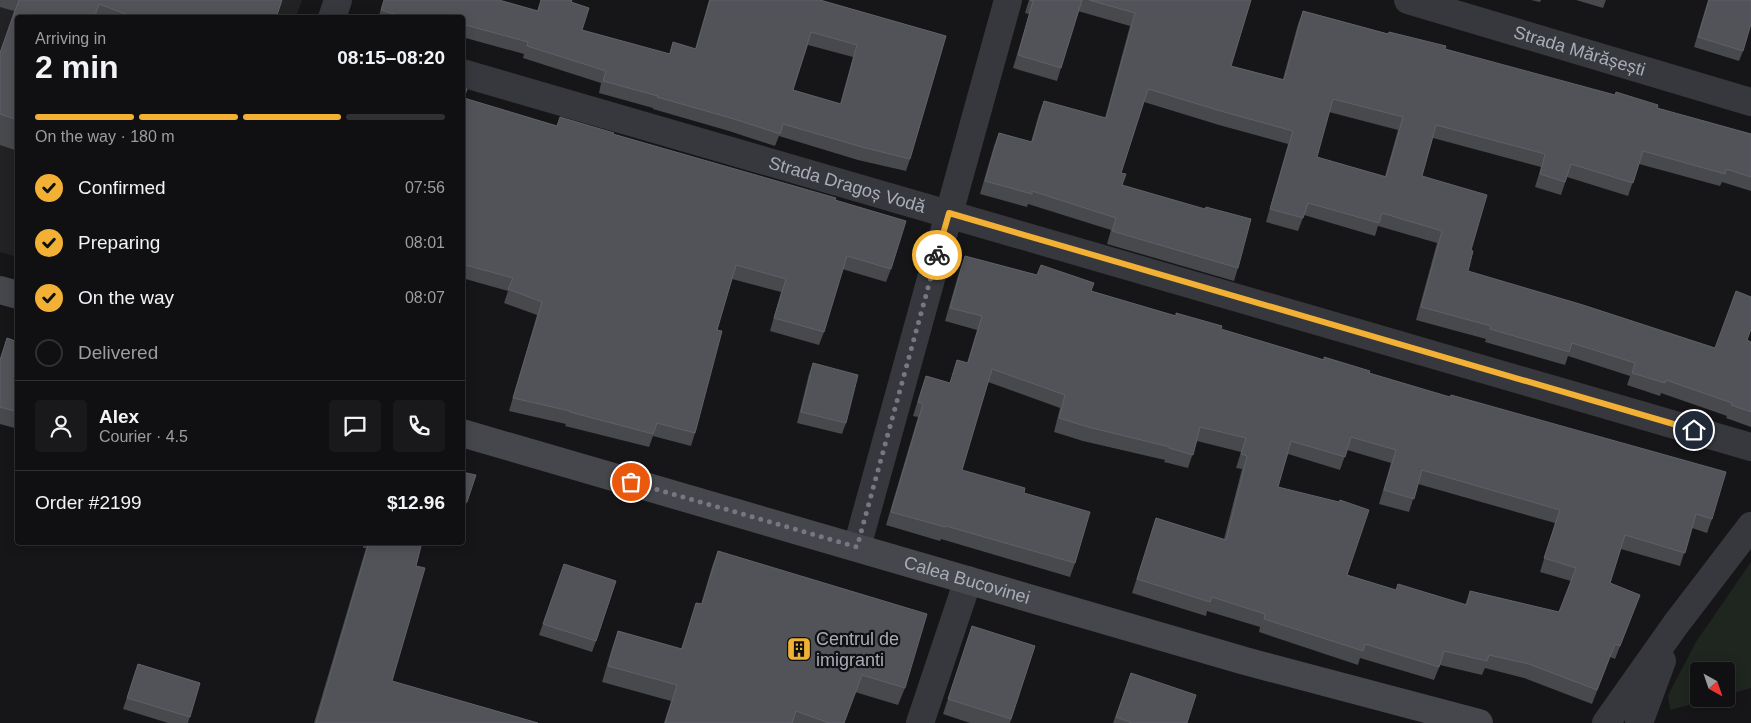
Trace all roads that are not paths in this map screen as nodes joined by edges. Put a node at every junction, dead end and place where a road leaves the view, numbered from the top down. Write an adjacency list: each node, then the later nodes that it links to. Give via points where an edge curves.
1 (338, 0): 4 (street)
2 (1008, 0): 7 (street)
3 (1408, 0): 6 (street, Strada Mărășești)
4 (333, 15)
5 (465, 74): 7 (street, Strada Dragoș Vodă)
6 (1751, 102)
7 (949, 213): 11 (street, Strada Dragoș Vodă); 13 (street)
8 (0, 290): 9 (main road)
9 (15, 294)
10 (465, 434): 13 (main road, Calea Bucovinei)
11 (1751, 447)
12 (1751, 526): 15 (street)
13 (857, 547): 14 (main road, Calea Bucovinei)
14 (968, 580): 16 (street); 17 (main road, Calea Bucovinei, via 1244,661)
15 (1676, 624): 18 (street); 19 (street)
16 (920, 723)
17 (1476, 723)
18 (1606, 723)
19 (1639, 723)

